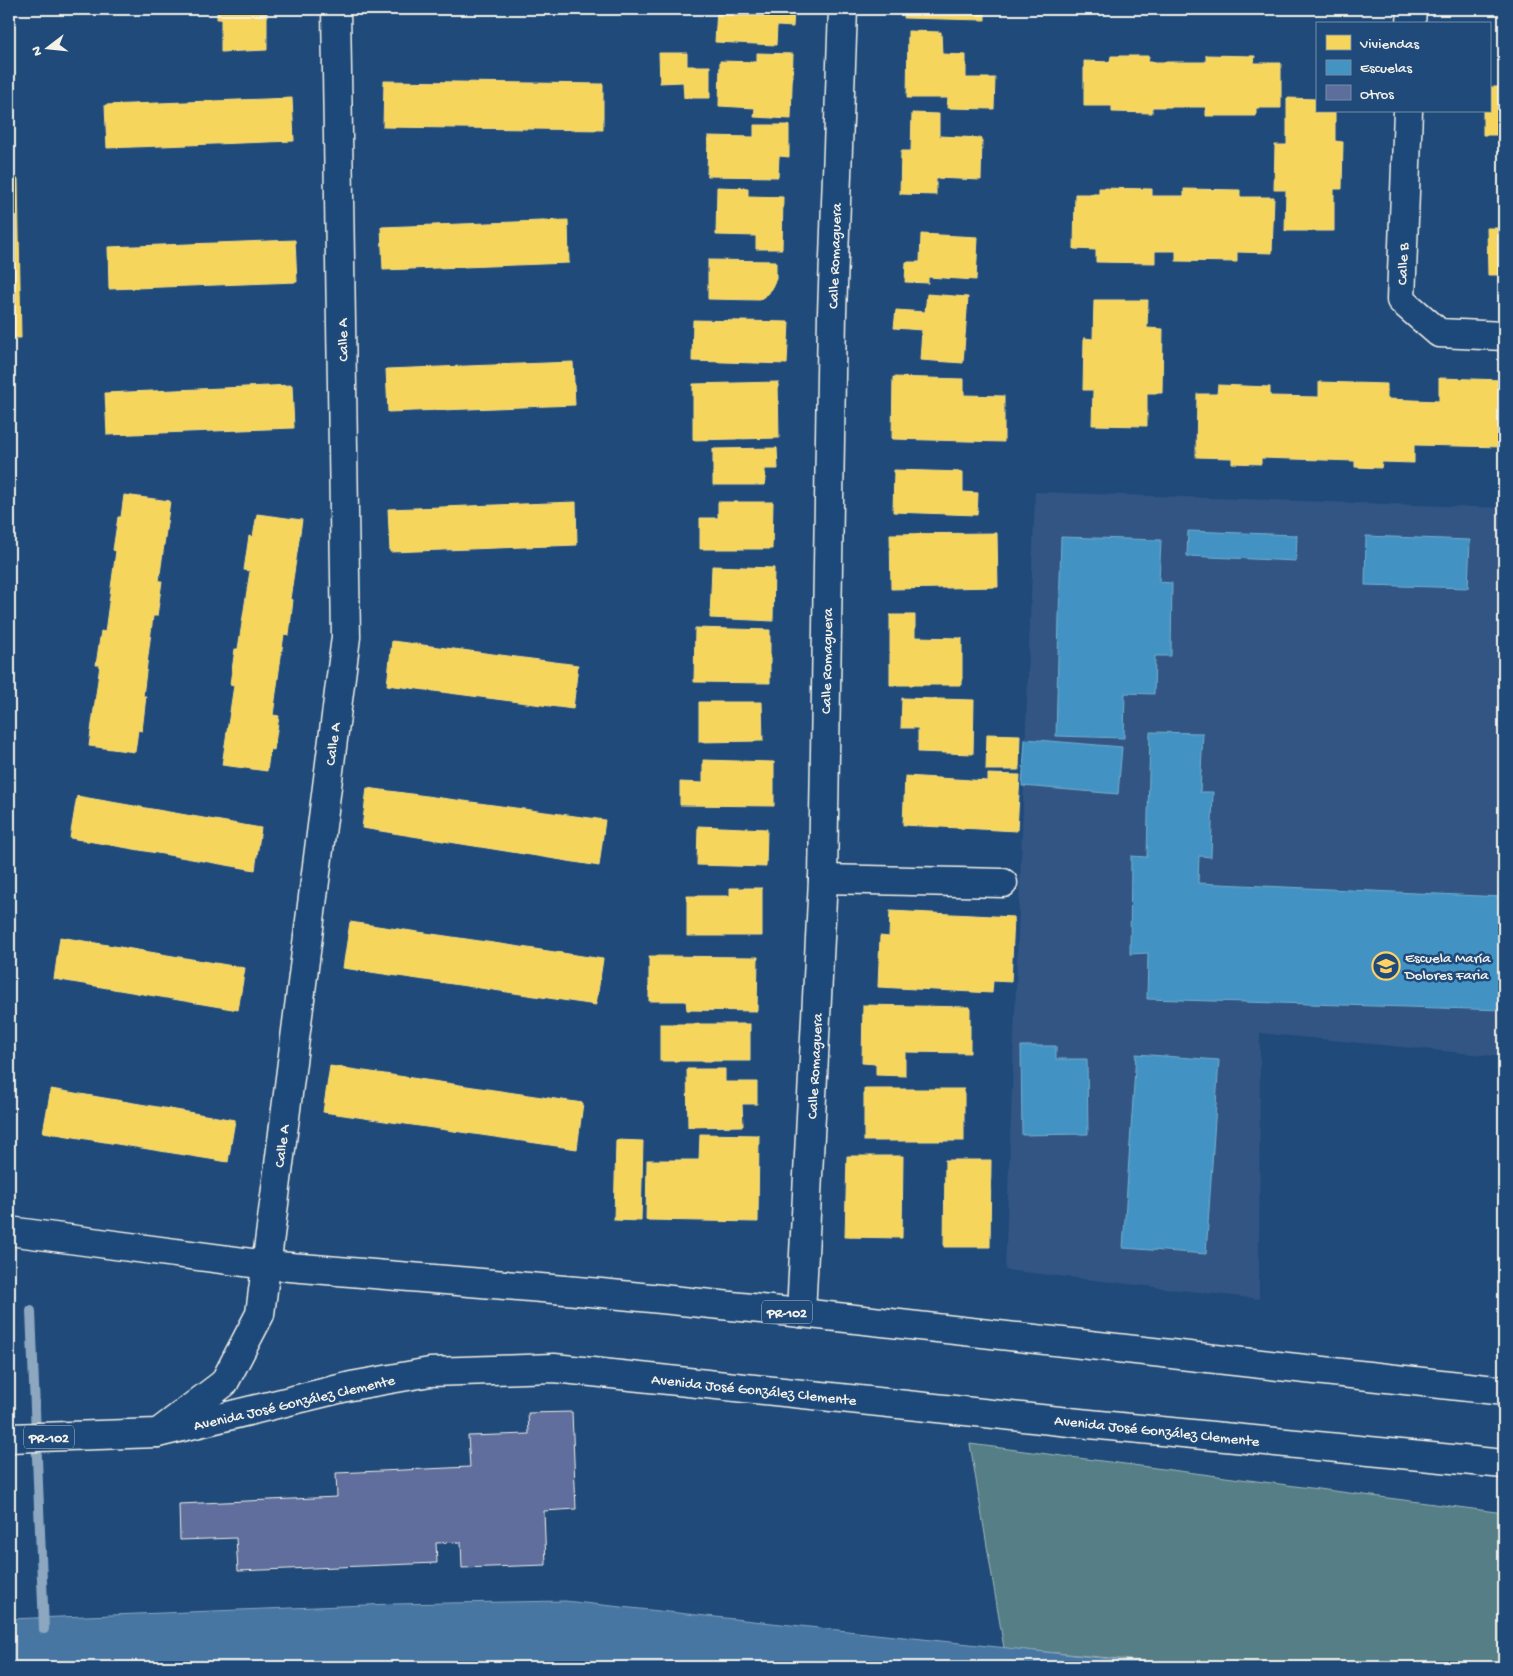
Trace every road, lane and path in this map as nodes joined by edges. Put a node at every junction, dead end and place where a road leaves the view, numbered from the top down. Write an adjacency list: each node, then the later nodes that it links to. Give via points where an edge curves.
1 (336, 9): 10 (street, Calle A, via 346,637)
2 (843, 9): 7 (street, Calle Romaguera, via 832,313)
3 (1412, 9): 4 (street)
4 (1411, 22)
5 (1408, 112): 6 (street, Calle B, via 1401,300 1439,333)
6 (1504, 336)
7 (823, 879): 8 (street); 11 (street, Calle Romaguera)
8 (1003, 882)
9 (9, 1231): 10 (street, PR-102)
10 (266, 1265): 11 (street, PR-102); 13 (street, Calle A, via 260,1314 224,1383)
11 (801, 1313): 12 (street, PR-102)
12 (1504, 1391)
13 (158, 1433): 14 (street, Avenida José González Clemente / PR-102); 15 (street, Avenida José González Clemente / PR-102, via 351,1386 430,1372 554,1368)
14 (9, 1438)
15 (1504, 1464)

